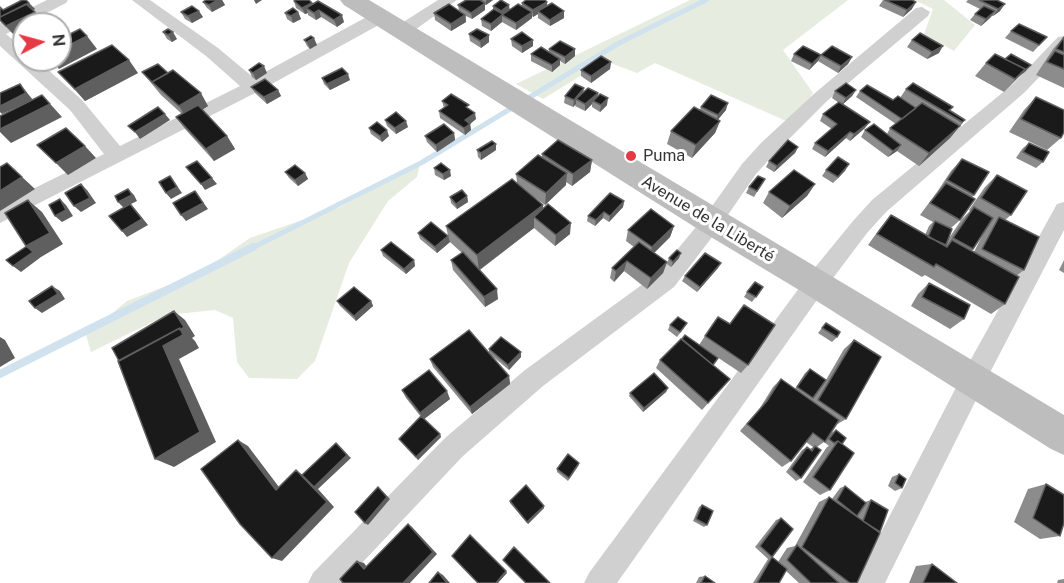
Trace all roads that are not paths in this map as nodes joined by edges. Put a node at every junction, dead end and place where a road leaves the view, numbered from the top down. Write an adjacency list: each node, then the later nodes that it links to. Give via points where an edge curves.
1 (60, 0): 7 (street)
2 (140, 0): 13 (street)
3 (352, 0): 6 (street, Avenue de la Liberté)
4 (449, 0): 8 (street)
5 (922, 12): 17 (street, via 821,97 768,148)
6 (380, 17): 8 (street, Avenue de la Liberté); 13 (street)
7 (0, 30)
8 (403, 30): 17 (street, Avenue de la Liberté)
9 (0, 37): 11 (street)
10 (1064, 41): 18 (street, via 1019,88 879,207)
11 (12, 48)
12 (39, 72): 14 (street, via 76,105)
13 (253, 87): 14 (street)
14 (116, 154): 16 (street)
15 (1064, 210): 19 (street)
16 (0, 215)
17 (712, 222): 18 (street, Avenue de la Liberté); 21 (street, via 666,279 534,378 454,447)
18 (816, 283): 19 (street, Avenue de la Liberté); 22 (street)
19 (974, 378): 20 (street, Avenue de la Liberté); 23 (street)
20 (1064, 436)
21 (322, 583)
22 (599, 583)
23 (870, 583)

